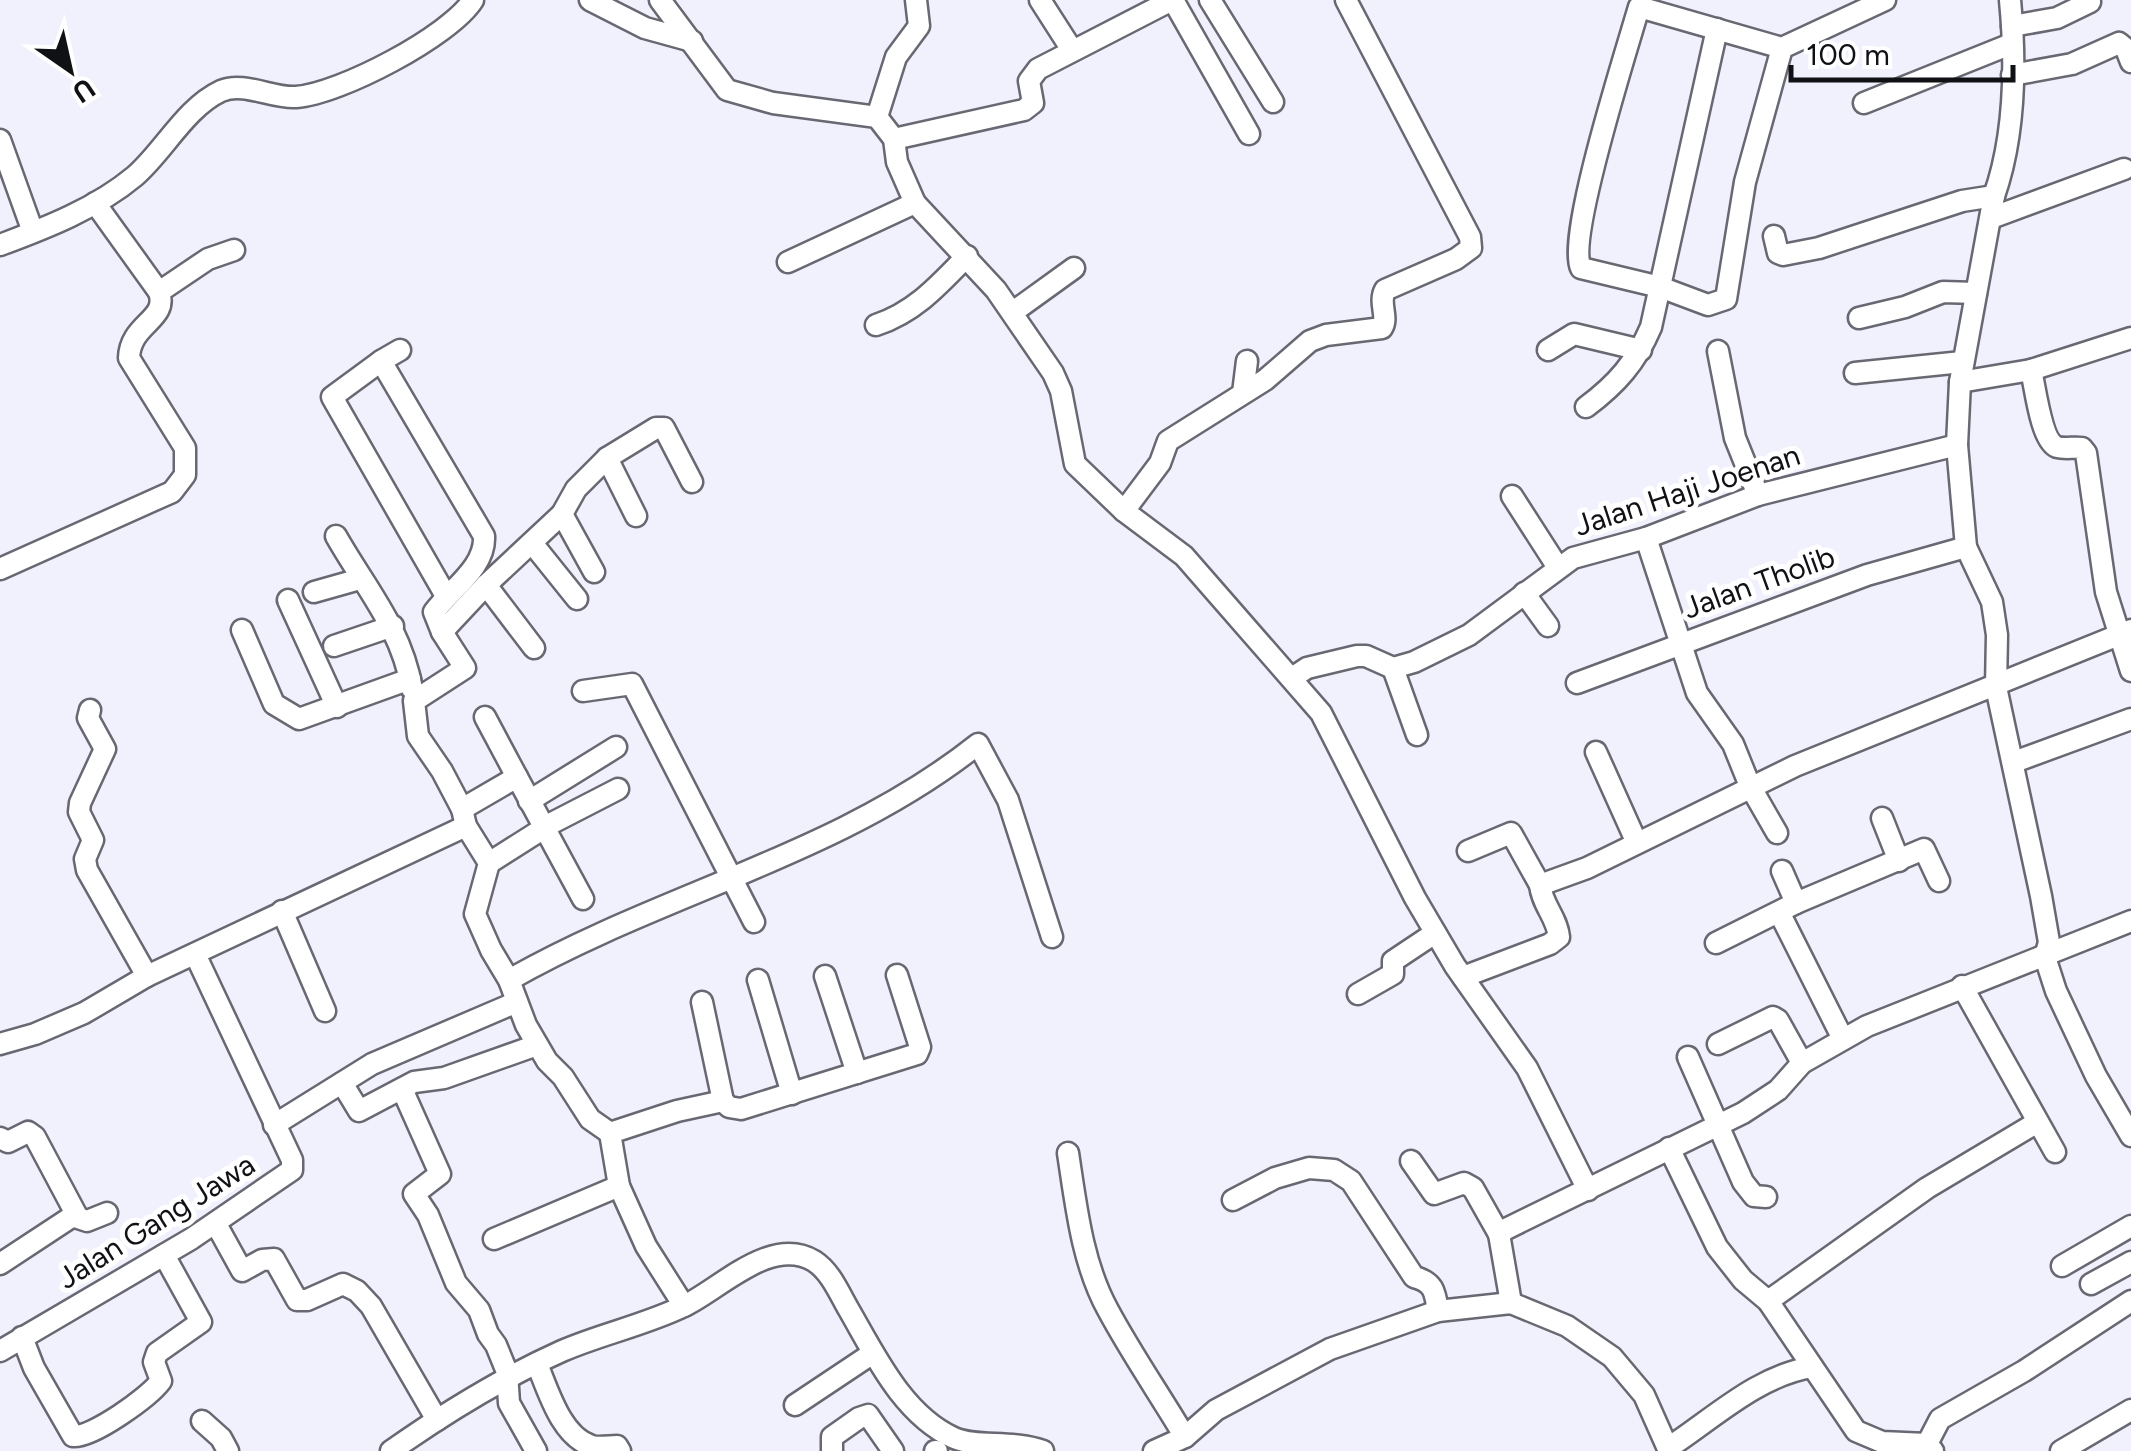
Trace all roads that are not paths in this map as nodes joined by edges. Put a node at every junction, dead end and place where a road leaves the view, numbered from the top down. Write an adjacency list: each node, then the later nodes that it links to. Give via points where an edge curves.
1 (473, 0): 30 (street, via 441,32 346,82 295,97 222,91 138,173)
2 (590, 0): 16 (street, via 645,28)
3 (660, 0): 16 (street)
4 (916, 0): 23 (street, via 919,26 896,57)
5 (1040, 0): 18 (street)
6 (1172, 0): 18 (street); 24 (street)
7 (1210, 0): 21 (street)
8 (1346, 0): 53 (street, via 1473,243 1456,259 1384,290 1382,328 1318,338)
9 (1885, 0): 13 (street)
10 (2010, 0): 15 (street)
11 (2090, 2): 15 (street)
12 (1640, 4): 14 (street); 39 (street, via 1601,137 1578,261 1587,271)
13 (1858, 5): 17 (street)
14 (1717, 29): 17 (street); 39 (street)
15 (2012, 35): 20 (street); 22 (street)
16 (692, 41): 23 (street, via 735,94)
17 (1782, 48): 39 (street, via 1745,182 1726,300 1708,304)
18 (1072, 50): 25 (street, via 1031,74 1034,103 1024,110)
19 (2131, 62): 20 (street, via 2119,43 2072,64)
20 (2012, 74): 28 (street, via 2004,169)
21 (1273, 102)
22 (1864, 104)
23 (878, 117): 25 (street)
24 (1249, 134)
25 (894, 139): 29 (street)
26 (0, 140): 32 (street)
27 (2124, 168): 31 (street)
28 (1994, 196): 31 (street); 33 (street, via 1783,255)
29 (915, 203): 36 (street); 37 (street)
30 (95, 204): 32 (street); 40 (street)
31 (1991, 218): 41 (street)
32 (33, 232): 34 (street)
33 (1774, 236)
34 (0, 245)
35 (234, 250): 40 (street)
36 (967, 256): 42 (street); 44 (street, via 916,306)
37 (788, 262)
38 (1074, 268): 42 (street)
39 (1660, 287): 47 (street)
40 (159, 292): 68 (street, via 158,313 133,337 129,358 184,448 184,475 172,492)
41 (1976, 293): 43 (street, via 1943,292); 51 (street)
42 (1013, 312): 60 (street, via 1061,391 1075,464)
43 (1859, 318)
44 (876, 325)
45 (2131, 338): 50 (street)
46 (1548, 350): 47 (street, via 1574,334)
47 (1641, 350): 54 (street, via 1610,390)
48 (1718, 351): 58 (street, via 1735,438)
49 (1248, 361): 53 (street)
50 (2031, 370): 51 (street); 81 (street, via 2051,442 2086,453 2106,592)
51 (1961, 372): 52 (street); 55 (street)
52 (1855, 374)
53 (1243, 393): 60 (street, via 1168,442)
54 (1586, 407)
55 (1957, 445): 58 (street, Jalan Haji Joenan); 66 (street)
56 (607, 458): 57 (street, via 660,427); 61 (street); 62 (street)
57 (692, 482)
58 (1758, 495): 64 (street, Jalan Haji Joenan)
59 (1512, 496): 67 (street)
60 (1124, 511): 87 (street, via 1184,556)
61 (562, 514): 65 (street); 69 (street)
62 (636, 516)
63 (336, 536): 70 (street)
64 (1646, 538): 67 (street, Jalan Haji Joenan); 82 (street)
65 (532, 543): 71 (street); 75 (street)
66 (1966, 547): 82 (street, Jalan Tholib); 90 (street, via 1992,602)
67 (1558, 566): 73 (street, Jalan Haji Joenan)
68 (0, 569)
69 (594, 572)
70 (360, 579): 72 (street); 77 (street)
71 (486, 584): 80 (street); 84 (street)
72 (314, 592)
73 (1524, 593): 78 (street); 85 (street, Jalan Haji Joenan, via 1453,645)
74 (446, 596): 74 (street, via 332,396 391,355 484,536 478,563); 80 (street, via 434,612)
75 (577, 599)
76 (288, 600): 93 (street)
77 (393, 626): 83 (street); 88 (street)
78 (1548, 626)
79 (242, 630): 93 (street, via 274,704 299,719)
80 (442, 632): 92 (street, via 465,668)
81 (2124, 633): 86 (street); 90 (street)
82 (1678, 643): 89 (street, Jalan Tholib); 102 (street, via 1697,693 1733,744)
83 (334, 646)
84 (534, 648)
85 (1393, 668): 87 (street, via 1357,656); 97 (street)
86 (2131, 671)
87 (1292, 678): 122 (street, via 1334,736)
88 (410, 679): 92 (street); 93 (street)
89 (1576, 683)
90 (1996, 687): 100 (street); 102 (street)
91 (584, 691): 114 (street, via 632,684)
92 (414, 700): 105 (street, via 418,736)
93 (337, 707)
94 (90, 710): 128 (street, via 105,748 80,803 94,844 86,870)
95 (485, 717): 101 (street)
96 (2131, 720): 100 (street)
97 (1417, 735)
98 (616, 747): 104 (street)
99 (1596, 752): 109 (street)
100 (2014, 762): 126 (street, via 2049,942)
101 (517, 777): 104 (street); 105 (street)
102 (1750, 786): 108 (street); 109 (street)
103 (618, 790): 107 (street)
104 (529, 801): 107 (street)
105 (464, 818): 112 (street); 119 (street)
106 (1882, 818): 111 (street)
107 (546, 827): 112 (street); 117 (street)
108 (1777, 833)
109 (1636, 842): 116 (street)
110 (1468, 851): 116 (street, via 1511,832)
111 (1899, 860): 115 (street, via 1924,850); 118 (street)
112 (489, 863): 131 (street, via 476,914)
113 (1782, 871): 118 (street)
114 (731, 880): 121 (street); 123 (street, via 877,812 978,744 1008,800); 131 (street)
115 (1940, 881)
116 (1540, 884): 130 (street, via 1559,937)
117 (583, 899)
118 (1788, 908): 124 (street); 138 (street)
119 (282, 910): 125 (street); 137 (street)
120 (2131, 921): 126 (street)
121 (754, 922)
122 (1435, 933): 130 (street); 134 (street, via 1393,961 1393,974)
123 (1052, 937)
124 (1716, 943)
125 (195, 954): 128 (street); 152 (street, Jalan Gang Jawa)
126 (2045, 957): 133 (street); 148 (street, via 2056,991)
127 (897, 975): 144 (street, via 920,1047 917,1054)
128 (147, 976): 139 (street, via 55,1026)
129 (825, 976): 144 (street)
130 (1463, 977): 161 (street, via 1527,1068)
131 (509, 980): 135 (street)
132 (758, 980): 147 (street)
133 (1962, 986): 138 (street); 150 (street)
134 (1358, 994)
135 (517, 1002): 141 (street); 145 (street)
136 (702, 1002): 149 (street)
137 (325, 1011)
138 (1843, 1039): 143 (street)
139 (0, 1044)
140 (1718, 1044): 143 (street, via 1773,1017)
141 (538, 1045): 146 (street); 153 (street, via 590,1120)
142 (1688, 1057): 151 (street)
143 (1802, 1062): 151 (street, via 1778,1090)
144 (857, 1074): 147 (street)
145 (342, 1083): 146 (street, via 359,1111); 152 (street)
146 (402, 1088): 185 (street, via 440,1174 414,1194)
147 (792, 1094): 149 (street, via 741,1109)
148 (2122, 1100): 154 (street)
149 (723, 1101): 153 (street)
150 (2036, 1122): 158 (street); 175 (street, via 1927,1188)
151 (1720, 1124): 156 (street); 162 (street, via 1744,1182 1754,1196)
152 (274, 1125): 166 (street, Jalan Gang Jawa, via 292,1170)
153 (610, 1133): 160 (street)
154 (2131, 1136)
155 (0, 1138): 165 (street, via 8,1142 28,1132 35,1137)
156 (1669, 1148): 161 (street); 175 (street, via 1717,1247)
157 (1068, 1152): 190 (street, via 1078,1219 1108,1312)
158 (2055, 1152)
159 (1411, 1161): 168 (street, via 1434,1194 1464,1183 1473,1188)
160 (619, 1186): 169 (street); 178 (street)
161 (1588, 1190): 168 (street)
162 (1766, 1198)
163 (1233, 1200): 179 (street, via 1309,1168 1334,1170 1351,1181 1414,1277 1428,1280)
164 (107, 1213): 165 (street, via 88,1221)
165 (75, 1217): 172 (street)
166 (216, 1224): 170 (street, Jalan Gang Jawa); 188 (street, via 242,1270 274,1259 297,1300 343,1284 356,1290)
167 (2131, 1226): 173 (street)
168 (1500, 1234): 177 (street)
169 (494, 1239)
170 (164, 1255): 180 (street, Jalan Gang Jawa); 180 (street, via 201,1322 157,1353 161,1381 153,1392 97,1428 73,1436)
171 (2131, 1262): 174 (street)
172 (0, 1264)
173 (2062, 1266)
174 (2091, 1284)
175 (1768, 1301): 184 (street)
176 (2131, 1302): 192 (street, via 1940,1419)
177 (1511, 1303): 179 (street); 193 (street, via 1568,1326 1612,1357 1644,1395)
178 (684, 1306): 182 (street, via 758,1262 800,1256 830,1278); 183 (street)
179 (1438, 1311): 190 (street, via 1298,1364 1216,1410)
180 (22, 1338): 181 (street, Jalan Gang Jawa)
181 (0, 1351)
182 (873, 1353): 186 (street); 191 (street, via 935,1426)
183 (537, 1364): 185 (street); 197 (street, via 574,1435)
184 (1812, 1367): 192 (street, via 1856,1431); 193 (street, via 1760,1384)
185 (508, 1379): 188 (street); 196 (street, via 509,1403)
186 (795, 1405)
187 (2131, 1410): 202 (street)
188 (437, 1420): 195 (street)
189 (202, 1421): 194 (street)
190 (1185, 1437): 201 (street)
191 (945, 1448): 200 (street, via 1010,1442)
192 (1930, 1448)
193 (1669, 1450)
194 (228, 1451)
195 (391, 1451)
196 (536, 1451)
197 (620, 1451)
198 (832, 1451): 199 (street, via 832,1437 868,1416)
199 (894, 1451)
200 (1043, 1451)
201 (1154, 1451)
202 (2061, 1451)

